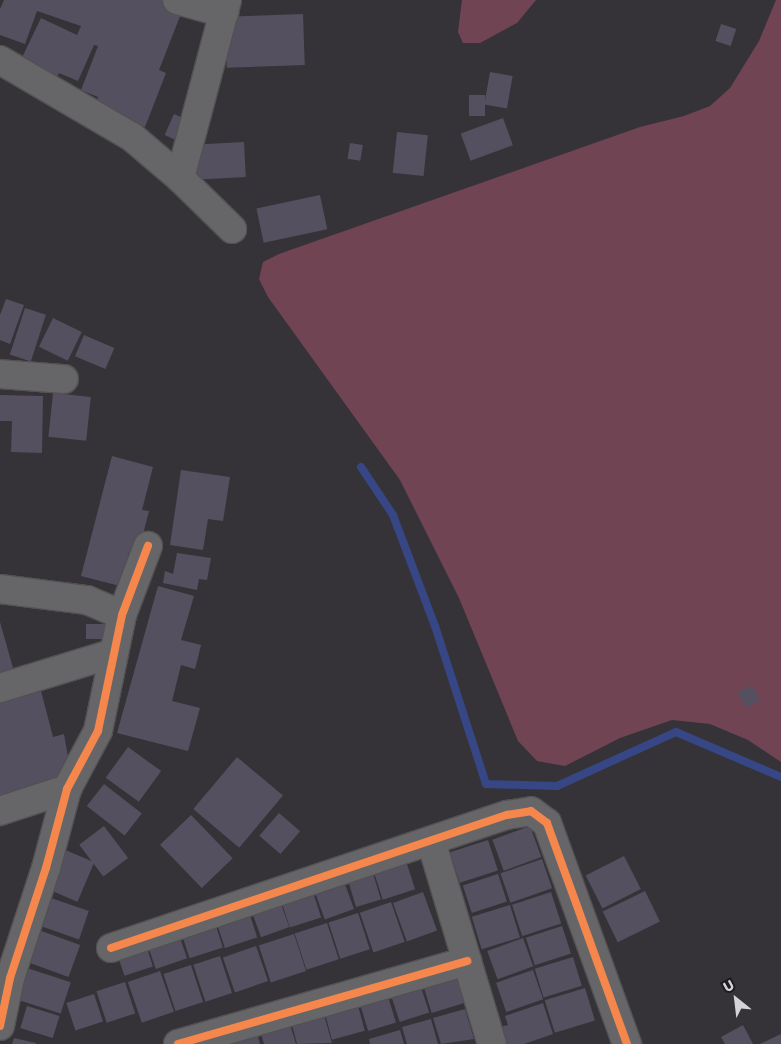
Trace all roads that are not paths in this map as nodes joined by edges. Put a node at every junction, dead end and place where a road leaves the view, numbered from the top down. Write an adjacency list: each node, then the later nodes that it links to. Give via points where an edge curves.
1 (177, 0): 2 (street)
2 (226, 7): 4 (street)
3 (0, 60): 4 (street, via 132,137)
4 (180, 178): 5 (street)
5 (232, 229)
6 (0, 374): 7 (street)
7 (64, 379)
8 (148, 546): 10 (street)
9 (0, 589): 10 (street, via 87,600)
10 (122, 615): 11 (street)
11 (114, 653): 12 (street); 13 (street, via 98,731)
12 (0, 688)
13 (68, 789): 14 (street); 18 (street, via 10,978)
14 (0, 811)
15 (431, 841): 16 (street); 17 (street); 21 (street, via 507,815 531,811 540,815 547,823)
16 (111, 948)
17 (467, 961): 19 (street); 20 (street)
18 (0, 1026)
19 (178, 1044)
20 (492, 1044)
21 (627, 1044)

